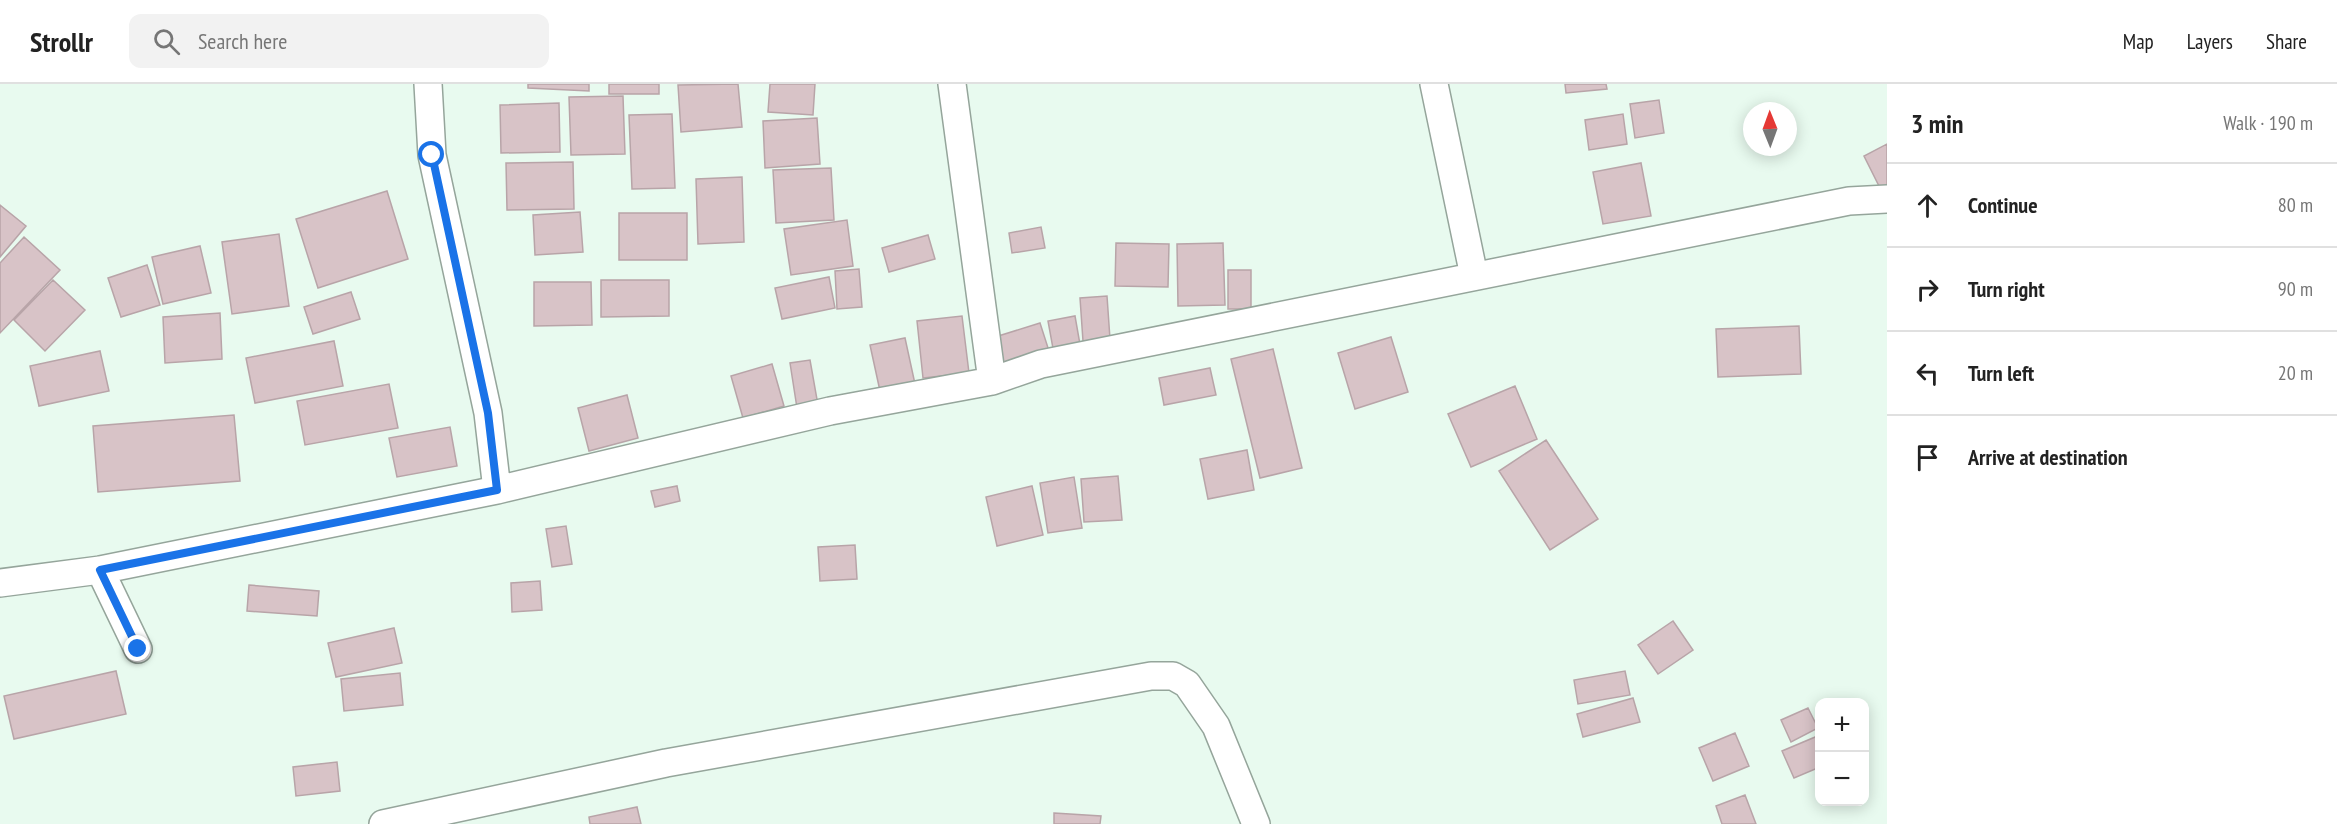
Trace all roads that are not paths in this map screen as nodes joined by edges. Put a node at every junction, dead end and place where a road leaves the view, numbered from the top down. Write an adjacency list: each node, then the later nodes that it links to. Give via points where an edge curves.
1 (428, 84): 7 (street, via 432,155 488,413)
2 (952, 84): 6 (street)
3 (1434, 84): 5 (street)
4 (1887, 199): 5 (street, via 1849,201)
5 (1474, 276): 6 (street, via 1041,364)
6 (992, 381): 7 (street, via 830,411)
7 (497, 490): 8 (street)
8 (100, 570): 9 (street); 10 (street)
9 (0, 583)
10 (138, 649)
11 (383, 824): 12 (street, via 666,763 1151,676 1173,676 1187,684 1216,726)
12 (1256, 824)

